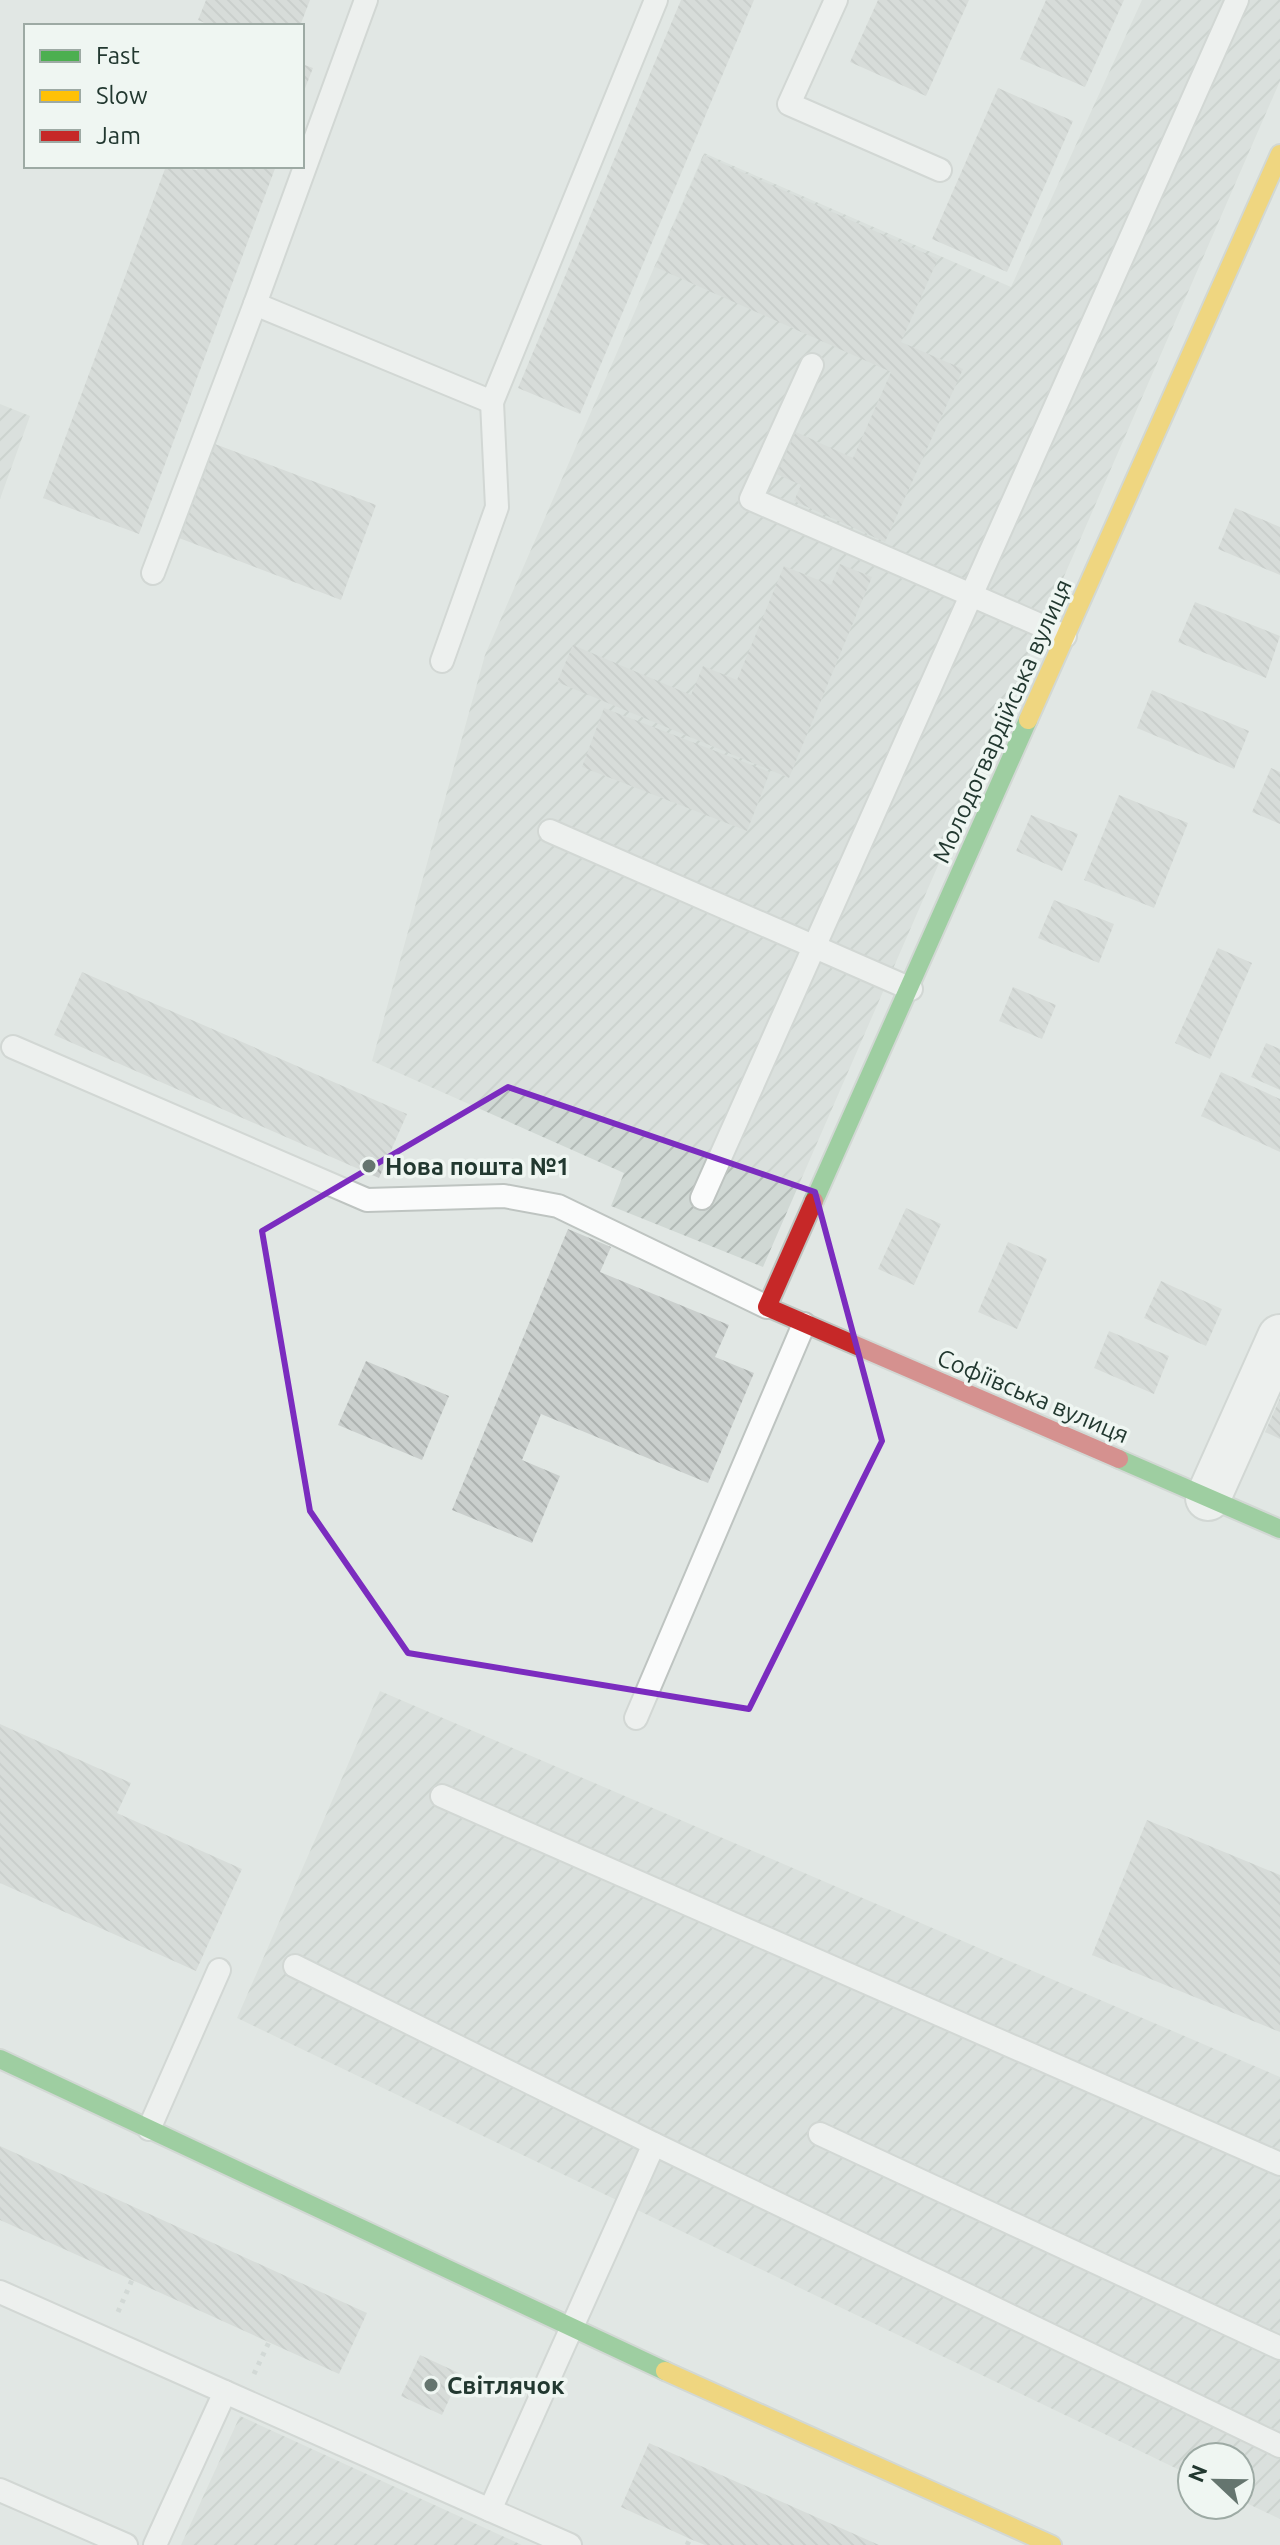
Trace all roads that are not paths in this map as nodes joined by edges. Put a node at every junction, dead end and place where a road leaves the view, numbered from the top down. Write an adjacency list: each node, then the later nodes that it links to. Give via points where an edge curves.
1 (366, 0): 7 (lane)
2 (656, 0): 9 (lane)
3 (836, 0): 6 (lane, via 789,104)
4 (1237, 0): 11 (lane)
5 (1280, 154): 12 (street, Молодогвардійська вулиця)
6 (940, 170)
7 (255, 304): 9 (lane); 10 (lane)
8 (812, 365): 11 (lane, via 751,499)
9 (492, 402): 13 (lane, via 497,507)
10 (153, 573)
11 (972, 595): 12 (lane); 15 (lane)
12 (1065, 636): 16 (street, Молодогвардійська вулиця)
13 (442, 661)
14 (550, 831): 15 (lane)
15 (814, 946): 16 (lane); 18 (lane)
16 (911, 989): 19 (street, Молодогвардійська вулиця)
17 (13, 1047): 19 (lane, via 367,1200 504,1196 558,1206)
18 (702, 1198)
19 (767, 1307): 20 (street, Софіївська вулиця)
20 (804, 1324): 22 (street, Софіївська вулиця); 24 (lane)
21 (1280, 1337): 22 (street)
22 (1208, 1498): 23 (street, Софіївська вулиця)
23 (1280, 1529)
24 (636, 1718)
25 (442, 1796): 32 (lane)
26 (295, 1966): 31 (lane)
27 (219, 1970): 29 (lane)
28 (0, 2059): 29 (street)
29 (149, 2129): 34 (street)
30 (820, 2134): 35 (lane)
31 (654, 2144): 34 (lane); 37 (lane)
32 (1280, 2164)
33 (0, 2292): 36 (lane)
34 (572, 2329): 39 (lane); 43 (street)
35 (1280, 2348)
36 (225, 2392): 39 (lane); 41 (lane)
37 (1280, 2446)
38 (0, 2490): 40 (lane)
39 (490, 2510): 42 (lane)
40 (126, 2545)
41 (155, 2545)
42 (570, 2545)
43 (1052, 2545)

